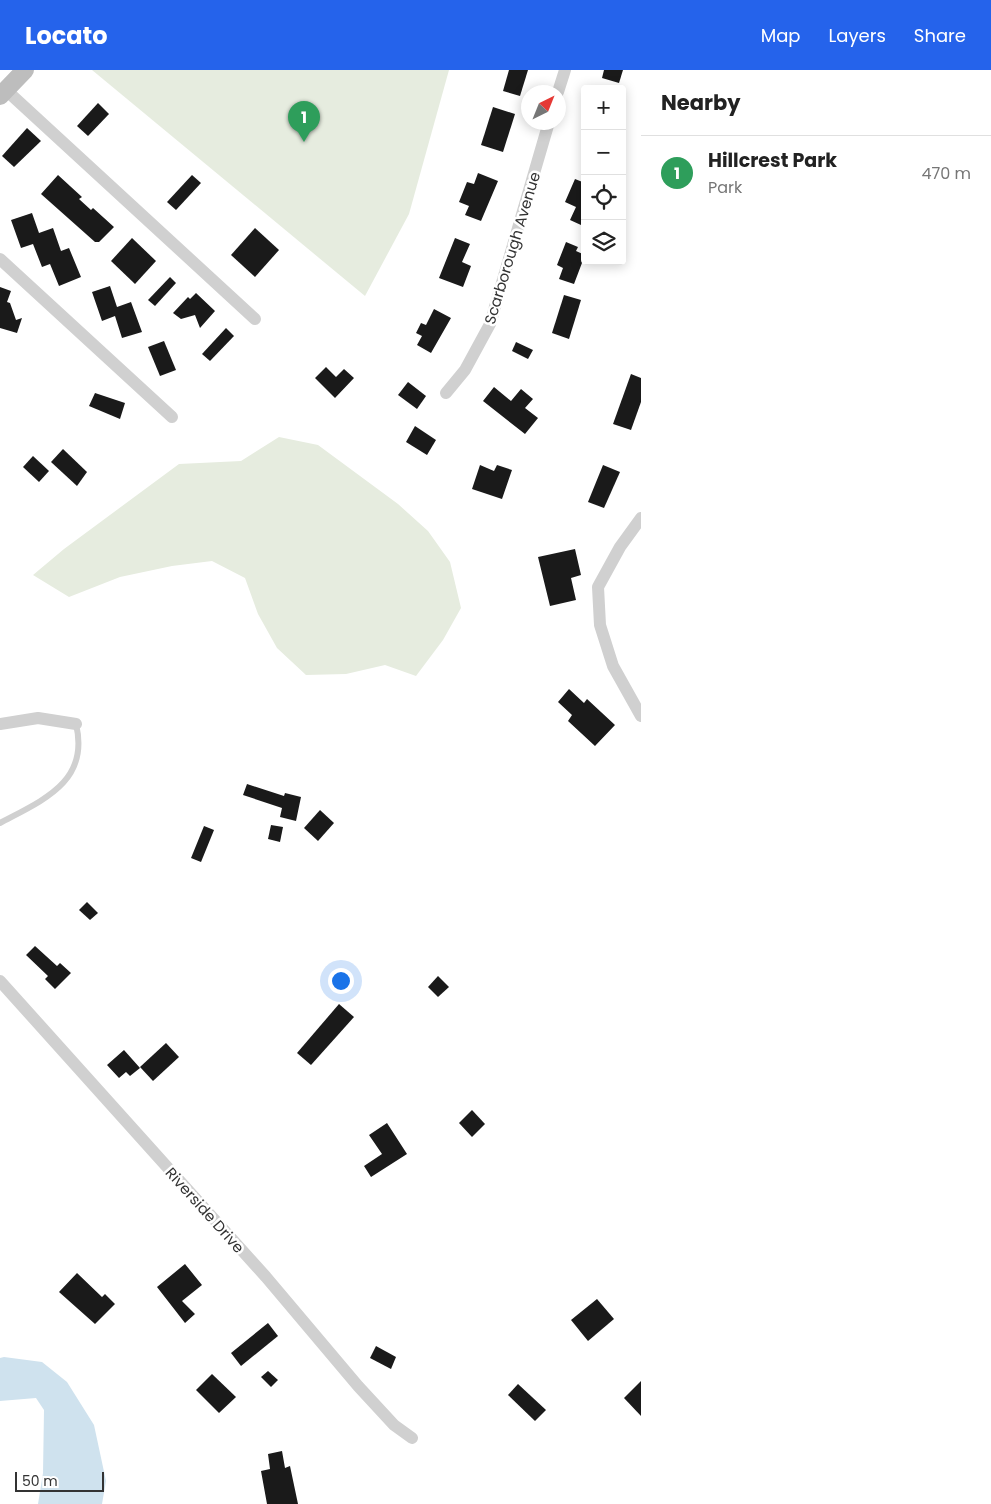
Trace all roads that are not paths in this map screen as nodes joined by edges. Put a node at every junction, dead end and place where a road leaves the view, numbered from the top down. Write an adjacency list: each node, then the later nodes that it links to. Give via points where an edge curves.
1 (26, 70): 4 (main road)
2 (564, 70): 3 (street)
3 (560, 85)
4 (3, 93): 7 (street)
5 (547, 130): 8 (street, Scarborough Avenue, via 490,324 465,370)
6 (0, 259): 9 (street)
7 (255, 319)
8 (446, 393)
9 (172, 417)
10 (641, 518): 11 (street, via 620,547 598,588 600,625 613,666)
11 (641, 716)
12 (0, 724): 13 (street, via 38,718)
13 (76, 724): 14 (lane, via 80,740 78,756 69,779 40,802)
14 (0, 823)
15 (0, 981): 16 (street, Riverside Drive, via 266,1277 394,1426)
16 (412, 1438)

